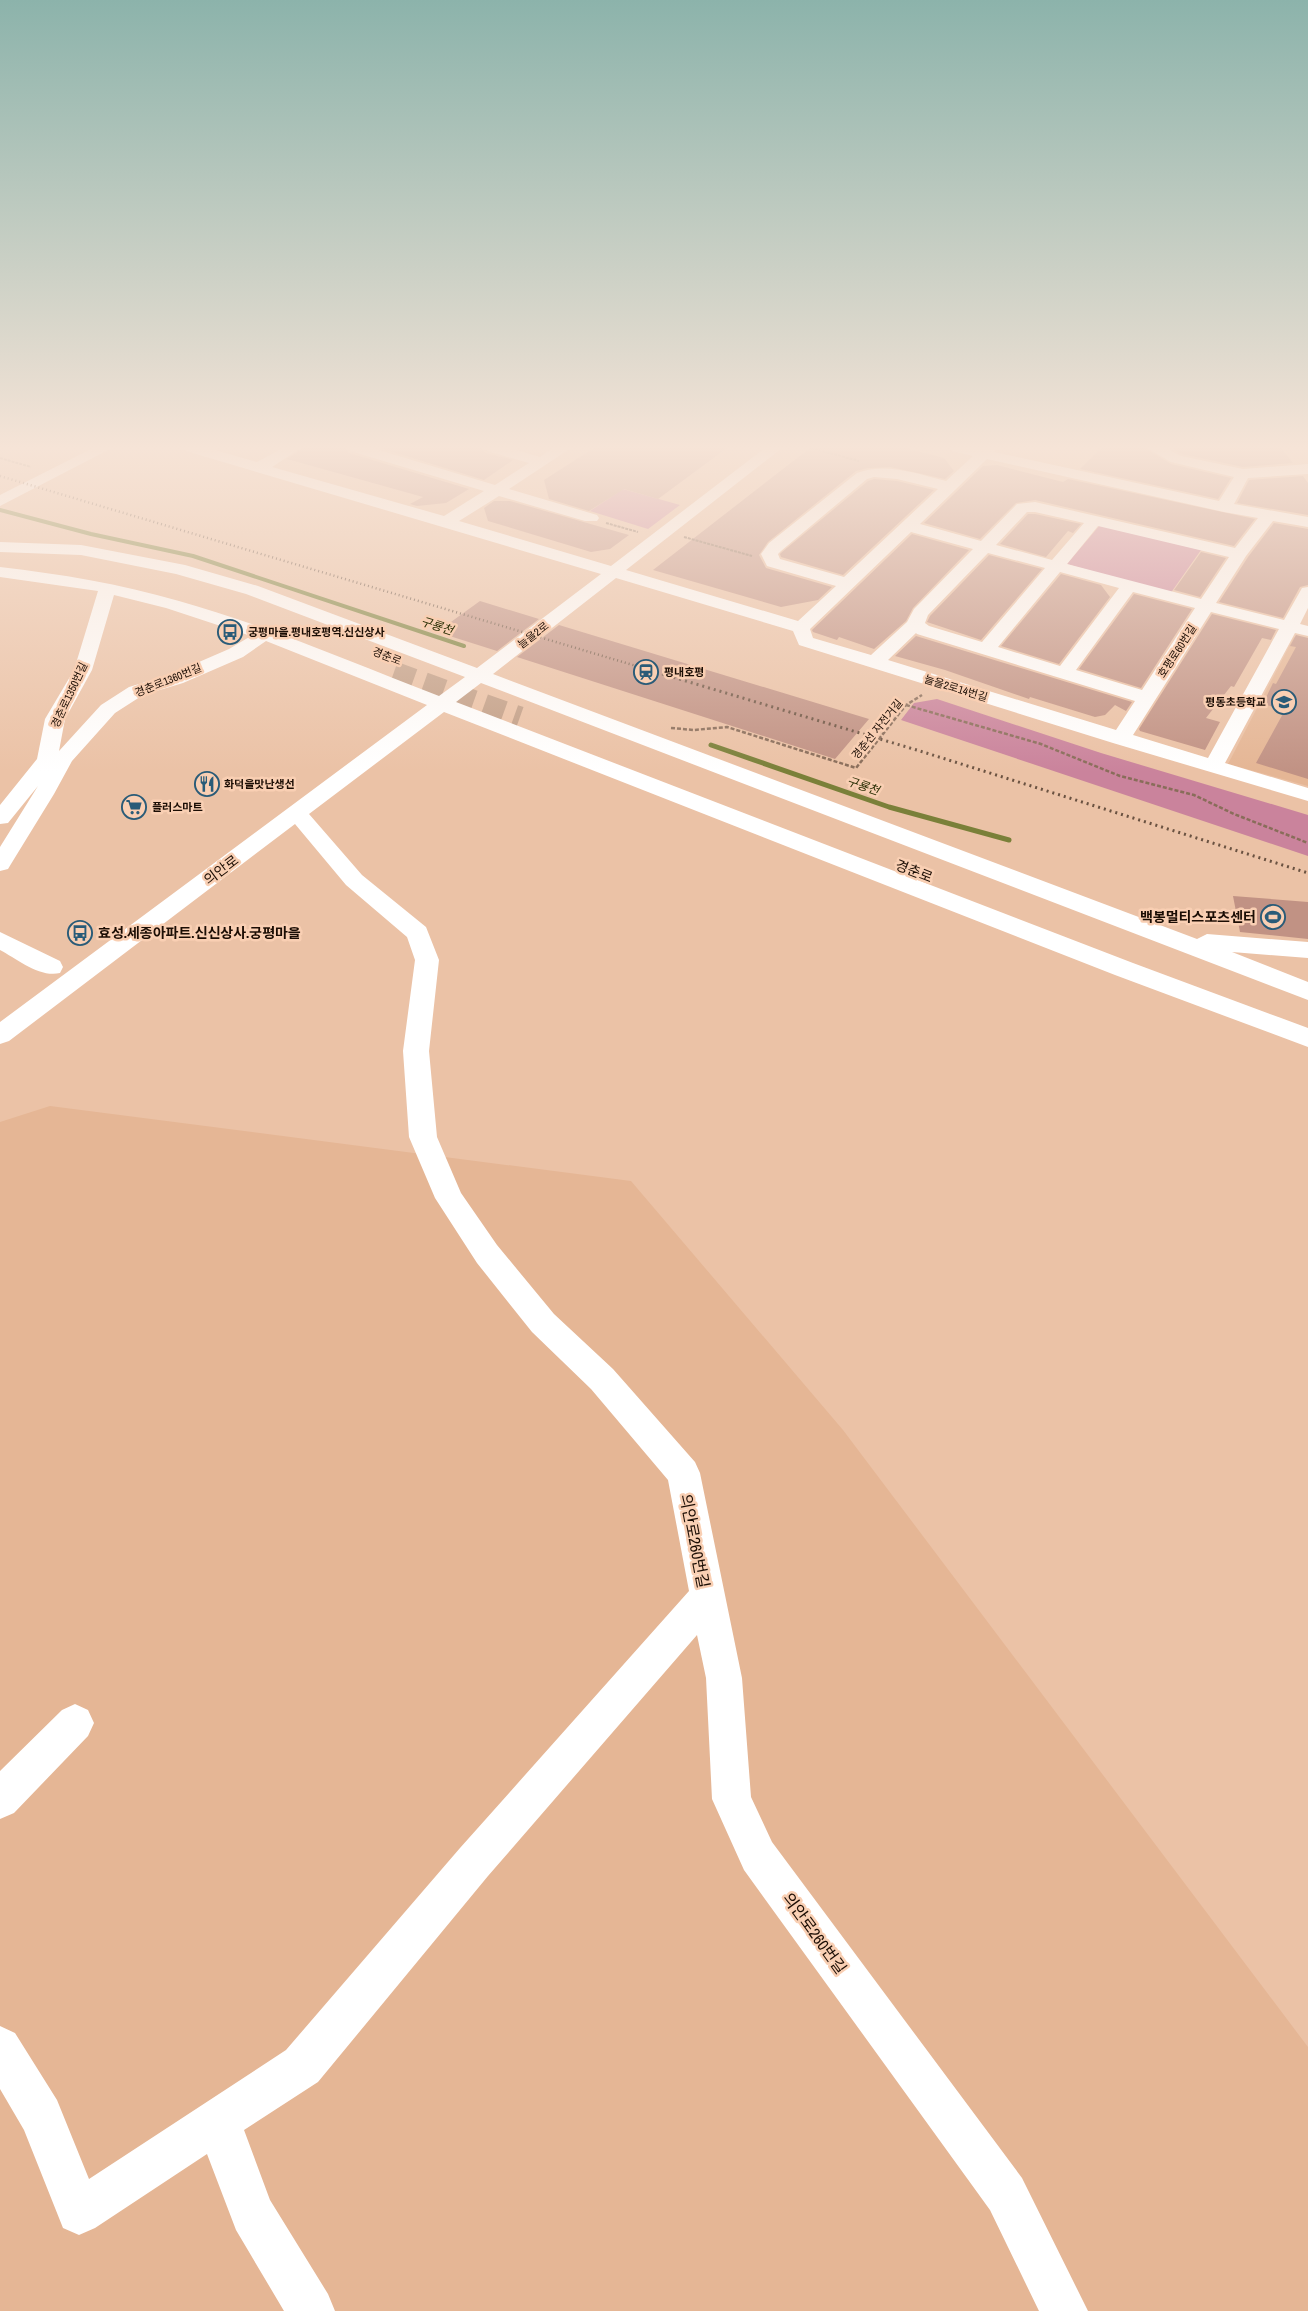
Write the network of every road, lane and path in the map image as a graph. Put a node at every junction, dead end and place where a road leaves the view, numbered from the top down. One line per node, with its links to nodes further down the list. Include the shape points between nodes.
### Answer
1 (111, 556): 28 (street, via 179,569 252,590)
2 (557, 556): 15 (street)
3 (635, 556): 15 (street, 늘을2로)
4 (748, 556): 12 (path)
5 (770, 556): 12 (street)
6 (878, 556): 16 (street)
7 (974, 556): 23 (street, via 920,613)
8 (1020, 556): 13 (street)
9 (1063, 556): 13 (street)
10 (1239, 556): 21 (street, 호평로60번길)
11 (0, 560): 31 (street, 경춘로, via 50,562 65,569 183,592)
12 (773, 562): 16 (street)
13 (1055, 565): 17 (street); 29 (street)
14 (0, 572): 18 (street)
15 (613, 573): 25 (street); 33 (street, 늘을2로)
16 (849, 584): 25 (street)
17 (1129, 586): 21 (street); 32 (street)
18 (108, 588): 20 (street); 22 (street, 경춘로1350번길)
19 (1308, 592): 24 (street)
20 (142, 596): 22 (street); 27 (street)
21 (1207, 605): 24 (street); 36 (street, 호평로60번길)
22 (100, 609): 43 (street, 경춘로1350번길, via 83,670 55,720)
23 (915, 624): 29 (street, via 924,630); 30 (street)
24 (1288, 626): 26 (street); 44 (street)
25 (801, 628): 30 (street, 늘을2로14번길, via 804,642)
26 (1308, 631)
27 (264, 635): 34 (street); 43 (street, 경춘로1360번길, via 236,653 176,679 136,691 108,709)
28 (401, 646): 31 (street, via 418,658 423,666); 33 (street)
29 (986, 649): 32 (street)
30 (874, 663): 42 (street, 늘을2로14번길)
31 (410, 670): 34 (street, via 397,681)
32 (1064, 673): 36 (street)
33 (480, 675): 37 (street, 늘을2로); 38 (street)
34 (375, 678): 37 (street)
35 (924, 695): 39 (path, 경춘선 자전거길)
36 (1147, 698): 42 (street, 호평로60번길)
37 (441, 703): 40 (street); 46 (street, 의안로)
38 (556, 705): 40 (street, via 520,699 508,702); 51 (street)
39 (906, 705): 41 (path, 경춘선 자전거길, via 856,768 727,727); 48 (path, via 1041,744 1120,776 1194,795)
40 (516, 715): 55 (street, 경춘로); 56 (street, 경춘로); 58 (street, via 1124,969)
41 (668, 728)
42 (1120, 739): 44 (street, 늘을2로14번길)
43 (55, 760): 47 (street, 경춘로1350번길); 49 (street, 경춘로1360번길, via 44,794)
44 (1213, 767): 45 (street, 늘을2로14번길)
45 (1308, 796)
46 (297, 813): 57 (street, 의안로); 59 (street, 의안로260번길, via 354,880 418,933 426,960 416,1051 423,1137 449,1198 487,1254 543,1323 602,1379 682,1473)
47 (0, 818)
48 (1308, 843)
49 (0, 864)
50 (0, 940): 53 (street)
51 (1176, 940): 52 (street); 54 (street)
52 (1308, 950)
53 (51, 967)
54 (1308, 991)
55 (1308, 1002)
56 (1308, 1024)
57 (0, 1035)
58 (1308, 1038)
59 (706, 1598): 63 (street, via 468,1869 302,2066); 65 (street, 의안로260번길, via 724,1678 732,1799 758,1856 1006,2194)
60 (75, 1722): 61 (street)
61 (0, 1799)
62 (0, 2048): 63 (street, via 41,2116 79,2212)
63 (218, 2121): 64 (street, via 252,2214)
64 (306, 2309)
65 (1064, 2311)

